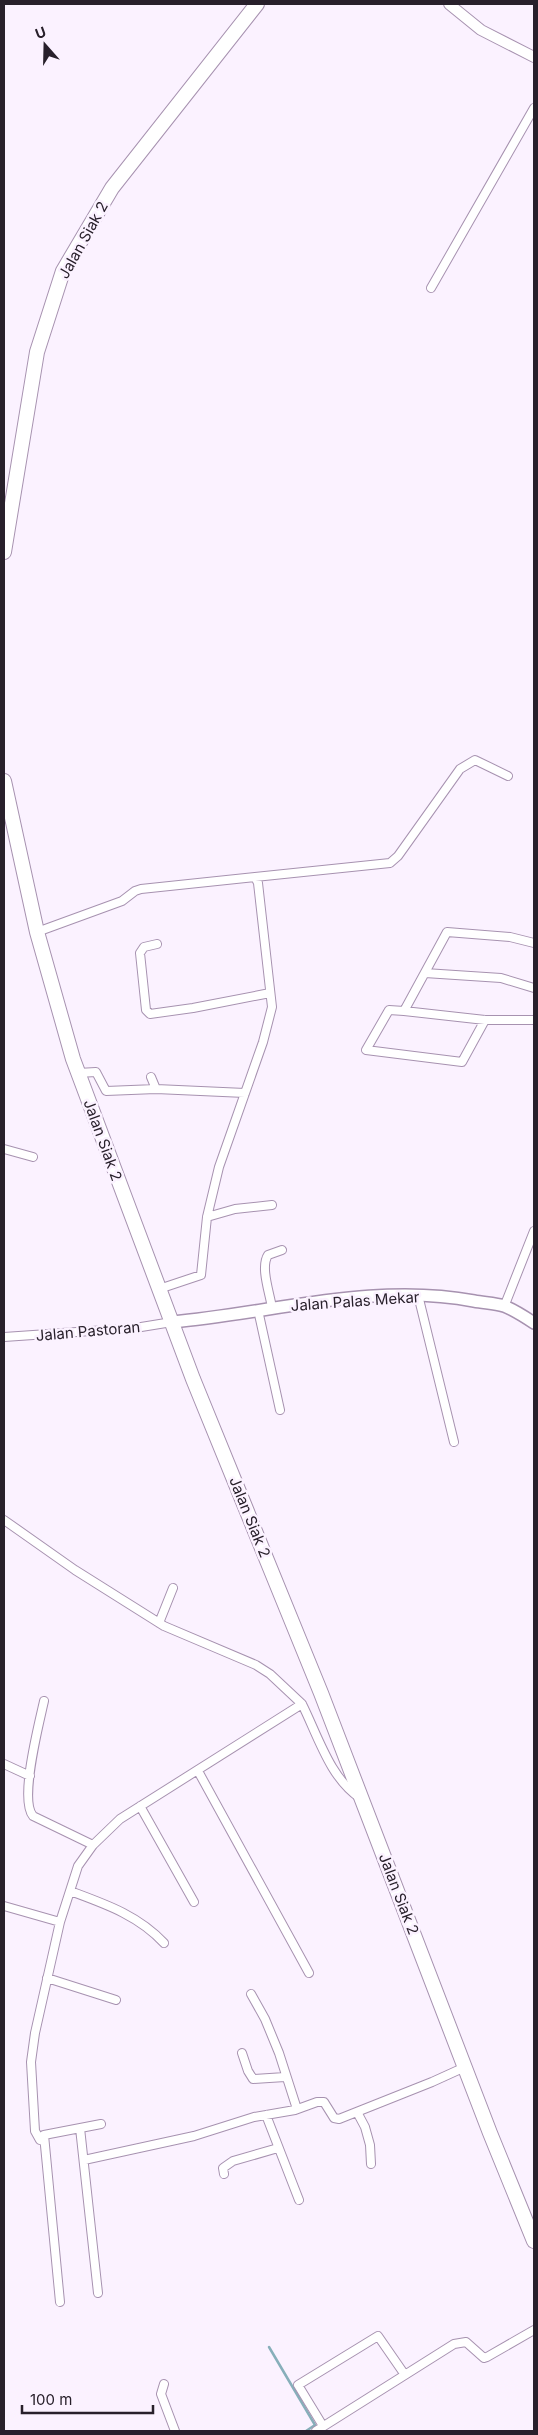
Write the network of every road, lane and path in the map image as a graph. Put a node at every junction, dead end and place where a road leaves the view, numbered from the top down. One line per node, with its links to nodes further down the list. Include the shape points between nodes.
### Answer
1 (257, 4): 6 (highway, Jalan Siak 2, via 112,188 63,271 37,352)
2 (449, 4): 3 (street, via 481,30)
3 (534, 57)
4 (534, 108): 5 (street)
5 (431, 288)
6 (4, 552)
7 (508, 776): 9 (street, via 475,760 467,763 390,863)
8 (4, 781): 10 (highway, Jalan Siak 2)
9 (255, 877): 10 (street, via 141,889 122,901); 15 (street, via 259,888)
10 (37, 932): 19 (highway, Jalan Siak 2)
11 (534, 943): 13 (street, via 510,937 447,932)
12 (157, 944): 15 (street, via 144,947 140,953 146,1010 150,1014)
13 (425, 973): 14 (street, via 501,978); 16 (street)
14 (534, 988)
15 (270, 993): 22 (street, via 272,1006)
16 (404, 1011): 17 (street); 17 (street, via 389,1010 366,1050 462,1062)
17 (485, 1020): 18 (street)
18 (534, 1020)
19 (78, 1073): 21 (street, via 96,1072 106,1091); 29 (highway, Jalan Siak 2)
20 (151, 1077): 21 (street)
21 (156, 1089): 22 (street)
22 (245, 1093): 26 (street, via 219,1168)
23 (4, 1149): 24 (street)
24 (33, 1157)
25 (272, 1205): 26 (street, via 229,1210)
26 (207, 1217): 29 (street, via 201,1275)
27 (534, 1231): 31 (street)
28 (282, 1250): 32 (street, via 266,1258)
29 (159, 1289): 34 (highway, Jalan Siak 2)
30 (418, 1295): 31 (main road, Jalan Palas Mekar); 32 (main road, Jalan Palas Mekar); 38 (street)
31 (504, 1306): 35 (main road, Jalan Palas Mekar)
32 (272, 1308): 33 (main road, Jalan Palas Mekar)
33 (258, 1310): 34 (main road, Jalan Palas Mekar); 37 (street)
34 (172, 1322): 36 (street, Jalan Pastoran, via 135,1328); 47 (highway, Jalan Siak 2)
35 (534, 1323)
36 (4, 1337)
37 (280, 1410)
38 (454, 1442)
39 (4, 1520): 41 (street)
40 (173, 1588): 41 (street)
41 (159, 1623): 43 (street, via 256,1665)
42 (44, 1700): 46 (street)
43 (302, 1704): 45 (street); 47 (street, via 338,1776 349,1791)
44 (4, 1764): 46 (street)
45 (198, 1771): 48 (street); 55 (street)
46 (30, 1776): 49 (street, via 27,1799 33,1816)
47 (362, 1799): 60 (highway, Jalan Siak 2)
48 (140, 1806): 49 (street, via 120,1819); 51 (street)
49 (93, 1845): 50 (street, via 78,1866)
50 (70, 1892): 53 (street); 54 (street, via 144,1923)
51 (194, 1902)
52 (4, 1906): 53 (street)
53 (60, 1922): 56 (street)
54 (164, 1943)
55 (309, 1973)
56 (47, 1978): 58 (street); 67 (street, via 31,2062 35,2131)
57 (251, 1994): 61 (street, via 265,2019)
58 (116, 2000)
59 (242, 2053): 61 (street, via 253,2079)
60 (464, 2067): 63 (street); 73 (highway, Jalan Siak 2)
61 (286, 2077): 62 (street)
62 (297, 2109): 63 (street, via 324,2102 336,2119); 64 (street)
63 (357, 2112): 70 (street, via 370,2145)
64 (266, 2114): 68 (street); 69 (street, via 194,2136)
65 (101, 2124): 66 (street)
66 (80, 2128): 67 (street, via 46,2134); 69 (street)
67 (44, 2141): 75 (street)
68 (278, 2148): 71 (street, via 233,2161 223,2168); 72 (street)
69 (84, 2160): 74 (street)
70 (371, 2164)
71 (224, 2174)
72 (300, 2200)
73 (534, 2241)
74 (98, 2293)
75 (60, 2302)
76 (534, 2330): 77 (street, via 484,2358 466,2342 454,2344)
77 (405, 2374): 79 (street); 79 (street, via 378,2336 298,2385)
78 (164, 2384): 80 (street, via 161,2394)
79 (323, 2426): 81 (street)
80 (175, 2431)
81 (316, 2431)

